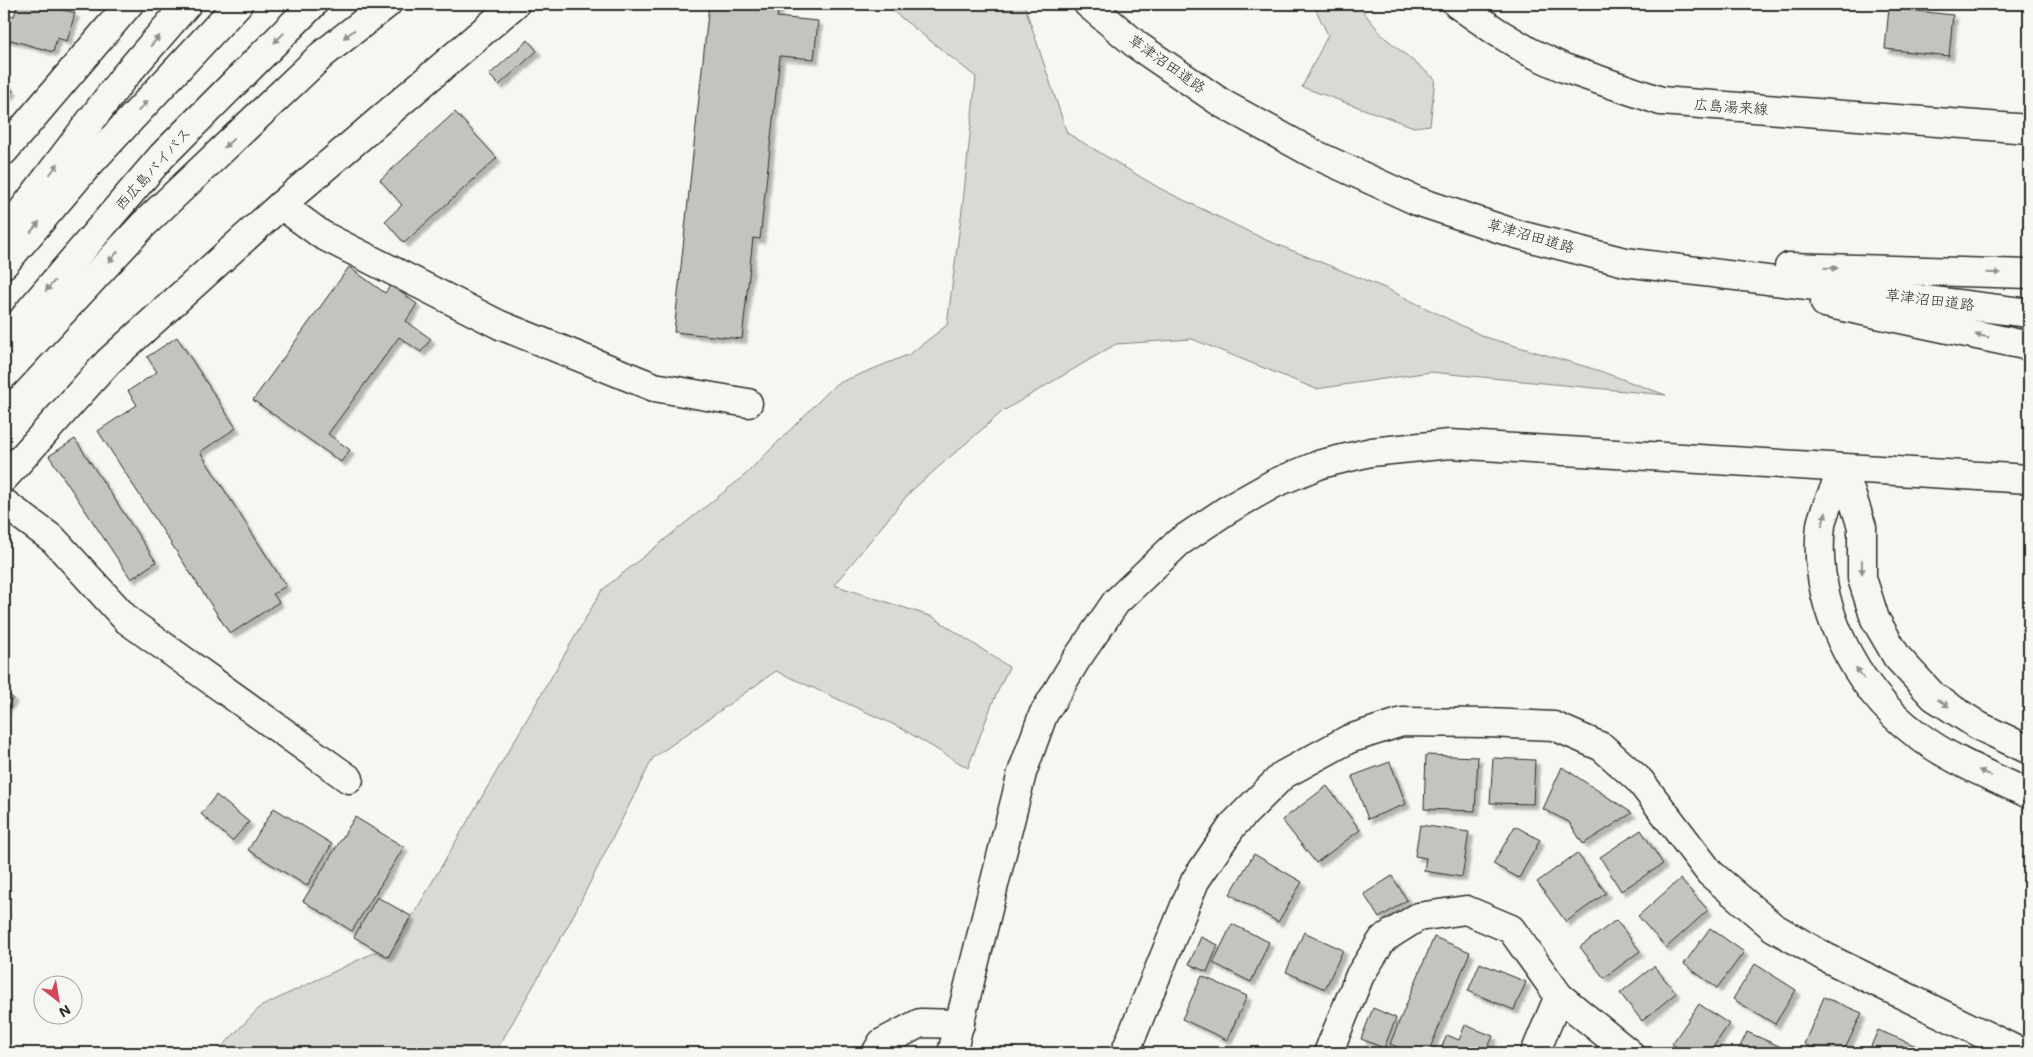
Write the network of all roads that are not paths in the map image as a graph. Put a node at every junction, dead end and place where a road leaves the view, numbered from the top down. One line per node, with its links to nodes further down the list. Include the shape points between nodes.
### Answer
1 (129, 4): 10 (main road)
2 (187, 4): 12 (main road, one-way to 2, via 123,78)
3 (238, 4): 14 (main road, one-way to 3, via 89,164)
4 (313, 4): 17 (main road, 西広島バイパス, one-way to 17, via 162,156)
5 (387, 4): 19 (main road, one-way to 19, via 323,54 143,225)
6 (515, 4): 11 (main road)
7 (1088, 4): 13 (main road, 草津沼田道路, via 1138,46 1223,104 1314,154 1417,200 1516,234)
8 (1457, 4): 9 (main road, 広島湯来線, via 1530,52 1564,68 1661,101)
9 (2029, 129)
10 (4, 151)
11 (281, 205): 20 (main road, via 322,235 500,325 654,387); 22 (main road, via 108,362)
12 (4, 236)
13 (1625, 262): 15 (main road, one-way to 15); 16 (main road, 草津沼田道路); 18 (main road, one-way to 13)
14 (4, 264)
15 (2029, 274)
16 (2029, 313)
17 (4, 344)
18 (2029, 346)
19 (4, 375)
20 (748, 403)
21 (1843, 469): 23 (main road); 25 (main road, one-way to 25, via 1862,527 1862,578 1876,619 1897,658 1934,697 1979,726); 27 (main road, one-way to 21, via 1962,763 1916,734 1878,699 1850,660 1833,620 1821,569 1821,524); 29 (main road, via 1450,444 1371,452 1321,464 1227,510 1179,542 1116,602 1043,715 1022,774)
22 (4, 478)
23 (2029, 479)
24 (4, 503): 26 (main road, via 54,540 127,620)
25 (2029, 750)
26 (349, 779)
27 (2029, 794)
28 (1559, 996): 33 (main road, via 1511,929 1466,910 1418,917 1383,939 1360,975); 34 (main road); 35 (main road)
29 (960, 1024): 30 (main road, via 920,1023 882,1043); 31 (main road)
30 (876, 1053)
31 (952, 1053)
32 (1125, 1053): 36 (main road, via 1195,881 1233,825 1283,775 1349,739 1402,722 1554,726 1602,747 1640,781 1710,873 1773,927 1825,957)
33 (1328, 1053)
34 (1535, 1053)
35 (1629, 1053)
36 (2022, 1053)

